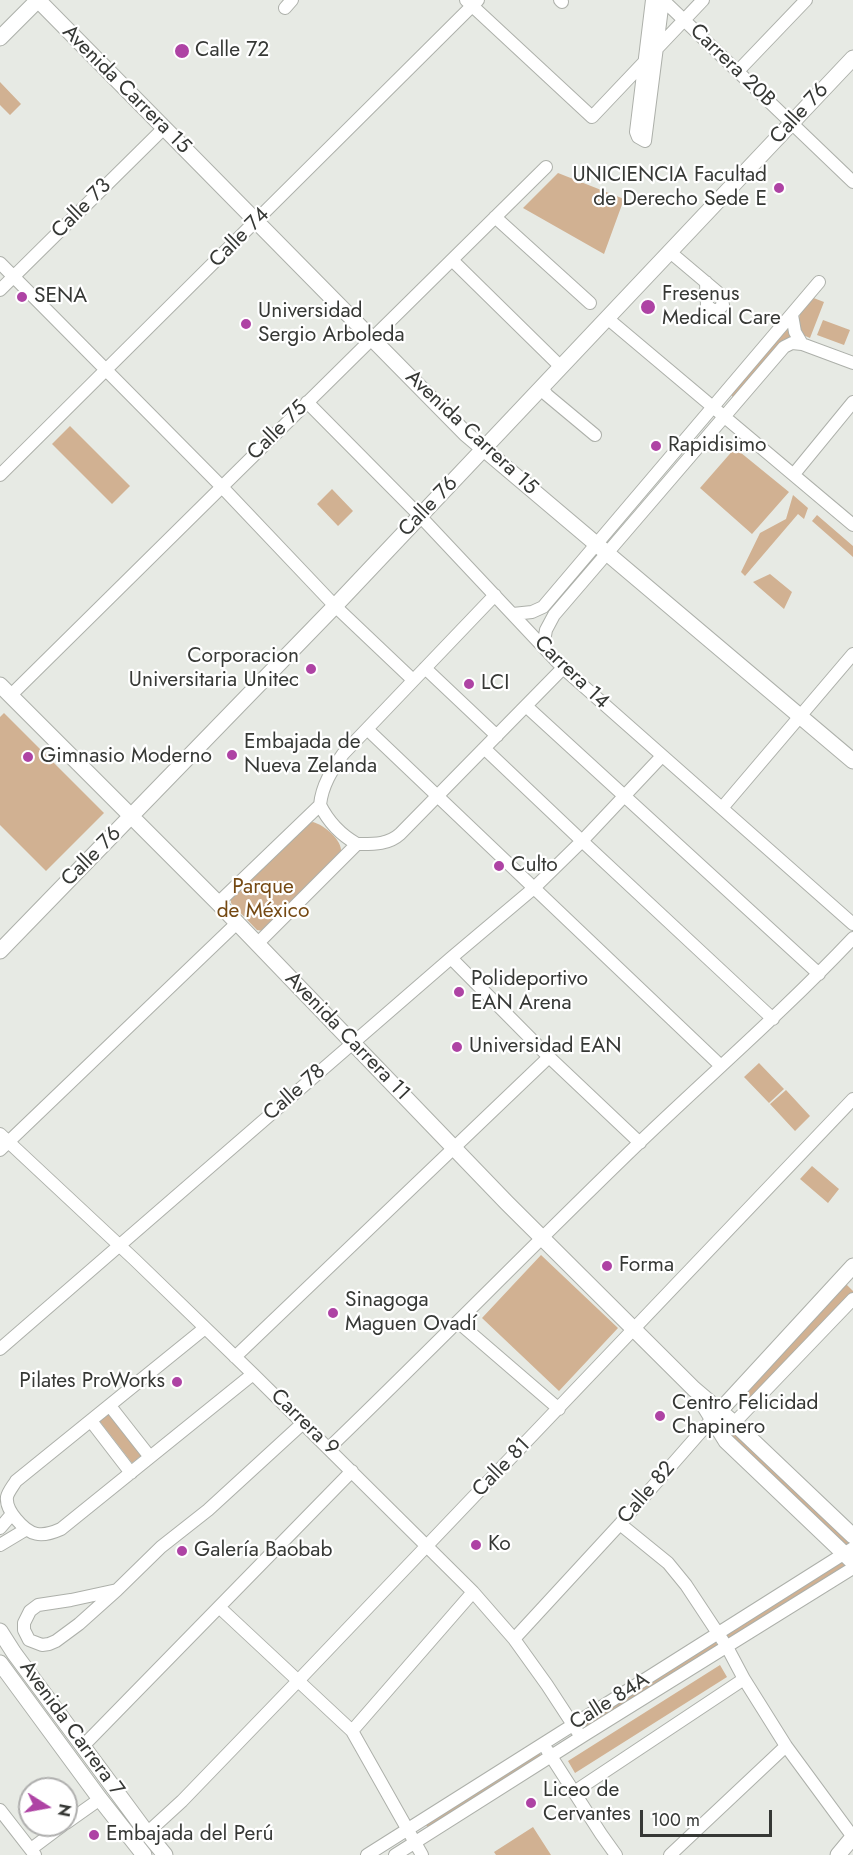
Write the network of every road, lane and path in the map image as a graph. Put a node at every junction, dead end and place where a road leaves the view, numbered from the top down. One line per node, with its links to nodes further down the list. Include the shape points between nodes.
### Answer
1 (38, 0): 8 (main road); 14 (main road, Avenida Carrera 15)
2 (652, 0): 11 (street)
3 (663, 0): 7 (street, Carrera 20B); 9 (street)
4 (702, 0): 7 (street)
5 (806, 0): 12 (street)
6 (472, 2): 11 (street, via 592,117); 18 (street, Calle 74)
7 (684, 20): 9 (street); 12 (street, Carrera 20B)
8 (0, 38)
9 (657, 48): 11 (street); 11 (street, via 645,141 636,132)
10 (853, 58): 13 (main road, Calle 76)
11 (645, 60)
12 (738, 71): 13 (street, Carrera 20B)
13 (792, 123): 16 (street, Carrera 20B); 19 (main road, Calle 76)
14 (164, 128): 18 (main road, Avenida Carrera 15); 22 (street, Calle 73)
15 (546, 166): 17 (street, Calle 75)
16 (853, 182)
17 (495, 217): 20 (street, Calle 75); 26 (street)
18 (256, 221): 29 (main road, Avenida Carrera 15); 33 (street, Calle 74)
19 (670, 252): 23 (street); 28 (main road, Calle 76)
20 (452, 260): 29 (street, Calle 75); 32 (street)
21 (0, 263): 22 (street)
22 (14, 277): 25 (street, Calle 73); 33 (street)
23 (706, 282)
24 (819, 282): 27 (street)
25 (0, 290)
26 (590, 303)
27 (792, 315): 30 (street); 36 (street)
28 (607, 318): 32 (main road, Calle 76); 36 (street)
29 (372, 339): 35 (street, Calle 75); 40 (main road, Avenida Carrera 15)
30 (802, 344): 31 (street); 38 (street, via 792,342 784,347)
31 (853, 363)
32 (561, 367): 34 (main road, Calle 76)
33 (105, 371): 42 (street, Calle 74); 43 (street)
34 (542, 388): 39 (street); 40 (main road, Calle 76)
35 (308, 402): 43 (street, Calle 75); 44 (street, Carrera 14)
36 (714, 406): 38 (street); 46 (street)
37 (852, 406): 41 (street)
38 (725, 416): 41 (street); 46 (street)
39 (595, 435)
40 (484, 449): 44 (main road, Calle 76); 46 (main road, Avenida Carrera 15)
41 (794, 474): 45 (street)
42 (0, 475)
43 (222, 487): 48 (street); 55 (street, Calle 75)
44 (420, 516): 47 (street, Carrera 14); 48 (main road, Calle 76)
45 (853, 525)
46 (602, 549): 49 (street, via 543,607); 50 (street, via 554,615); 57 (main road, Avenida Carrera 15)
47 (495, 595): 49 (street, Carrera 14); 52 (street)
48 (335, 606): 54 (street); 67 (main road, Calle 76)
49 (513, 614): 50 (street, Carrera 14)
50 (543, 647): 53 (street, Carrera 14)
51 (853, 654): 57 (street)
52 (424, 668): 54 (street); 59 (street)
53 (563, 668): 56 (street); 61 (street, Carrera 14)
54 (413, 680): 58 (street)
55 (5, 691): 67 (main road, Avenida Carrera 11)
56 (526, 706): 59 (street); 63 (street)
57 (801, 716): 62 (main road, Avenida Carrera 15); 66 (street)
58 (367, 729): 64 (street); 65 (street, via 328,777)
59 (497, 736): 60 (street)
60 (485, 748): 64 (street); 68 (street)
61 (663, 756): 63 (street, Calle 78); 66 (street, Carrera 14)
62 (853, 761)
63 (624, 796): 68 (street, Calle 78); 78 (street)
64 (438, 797): 69 (street, via 396,838); 70 (street)
65 (320, 805): 69 (street, via 333,825); 71 (street)
66 (722, 808): 73 (street, Carrera 14)
67 (131, 817): 71 (main road, Avenida Carrera 11); 76 (main road, Calle 76)
68 (582, 841): 70 (street, Calle 78); 79 (street)
69 (357, 844): 75 (street)
70 (534, 888): 77 (street, Calle 78); 82 (street)
71 (218, 903): 72 (main road, Avenida Carrera 11)
72 (237, 923): 75 (main road, Avenida Carrera 11); 84 (street)
73 (853, 924)
74 (853, 938): 78 (street)
75 (257, 944): 80 (main road, Avenida Carrera 11)
76 (0, 951)
77 (451, 958): 80 (street, Calle 78); 81 (street)
78 (819, 974): 79 (street)
79 (773, 1019): 82 (street)
80 (353, 1044): 86 (main road, Avenida Carrera 11); 88 (street, Calle 78)
81 (549, 1057): 85 (street); 86 (street)
82 (721, 1065): 85 (street)
83 (853, 1099): 93 (street, Calle 81)
84 (3, 1142): 88 (street, Carrera 9)
85 (640, 1143): 87 (street)
86 (454, 1148): 87 (main road, Avenida Carrera 11); 95 (street)
87 (543, 1238): 91 (street); 93 (main road, Avenida Carrera 11)
88 (120, 1246): 92 (street, Carrera 9); 94 (street, Calle 78)
89 (850, 1275): 99 (main road, Calle 82)
90 (853, 1299): 102 (street)
91 (460, 1320): 98 (street); 103 (street)
92 (205, 1328): 95 (street, Carrera 9); 97 (street)
93 (633, 1329): 98 (street, Calle 81); 99 (main road, Avenida Carrera 11)
94 (0, 1349)
95 (235, 1357): 96 (street, Carrera 9)
96 (253, 1374): 101 (street, Carrera 9); 104 (street)
97 (110, 1406): 100 (street); 104 (street)
98 (560, 1408): 113 (street, Calle 81)
99 (716, 1415): 102 (main road, Avenida Carrera 11); 108 (street, Calle 82); 114 (main road, Avenida Carrera 11, via 726,1441)
100 (91, 1420): 106 (street); 107 (street, via 16,1481 7,1501)
101 (303, 1423): 103 (street, Carrera 9); 116 (street)
102 (734, 1423): 111 (main road, Avenida Carrera 11)
103 (329, 1448): 105 (street, Carrera 9)
104 (150, 1457): 106 (street)
105 (352, 1471): 113 (street, Carrera 9); 118 (street)
106 (131, 1473): 110 (street, via 62,1529 49,1534)
107 (12, 1514): 109 (street); 110 (street)
108 (620, 1524): 120 (street, via 668,1563); 121 (street, Calle 82)
109 (0, 1528)
110 (25, 1530): 112 (street)
111 (853, 1536)
112 (0, 1545)
113 (427, 1545): 117 (street, Carrera 9); 126 (street, Calle 81)
114 (850, 1555): 120 (street, Calle 84A)
115 (853, 1568): 122 (street, Calle 84A)
116 (117, 1590): 116 (street, via 49,1644 36,1644 24,1630 30,1611 38,1605)
117 (473, 1592): 121 (street, Carrera 9); 128 (street)
118 (219, 1607): 126 (street); 131 (street)
119 (0, 1630): 123 (main road, Avenida Carrera 7)
120 (719, 1633): 122 (street); 127 (street, Calle 84A)
121 (514, 1640): 127 (street, Carrera 9)
122 (727, 1647): 125 (street); 129 (street, Calle 84A)
123 (14, 1653): 124 (street); 131 (main road, Avenida Carrera 7)
124 (0, 1663): 135 (main road, Avenida Carrera 7)
125 (744, 1678): 132 (street); 134 (street)
126 (298, 1681): 128 (street); 139 (street, Calle 81)
127 (573, 1725): 129 (street, Carrera 9); 130 (street, Calle 84A)
128 (352, 1731): 138 (street)
129 (580, 1737): 133 (street, Calle 84A)
130 (543, 1744): 133 (street); 138 (street, Calle 84A)
131 (83, 1746): 139 (main road, Avenida Carrera 7)
132 (786, 1746): 141 (street); 150 (street)
133 (551, 1756): 134 (street); 142 (street, Calle 84A)
134 (574, 1792): 149 (street)
135 (100, 1799): 137 (street); 139 (main road, via 135,1832); 144 (main road, Avenida Carrera 7)
136 (0, 1810): 143 (street)
137 (78, 1814)
138 (408, 1829): 142 (street); 146 (street, Calle 84A)
139 (147, 1833): 145 (main road, Avenida Carrera 7)
140 (50, 1837): 143 (street)
141 (853, 1837): 151 (main road)
142 (415, 1842): 147 (street, Calle 84A); 148 (street)
143 (33, 1852)
144 (144, 1855)
145 (165, 1855)
146 (367, 1855)
147 (395, 1855)
148 (422, 1855)
149 (616, 1855)
150 (670, 1855)
151 (837, 1855)

